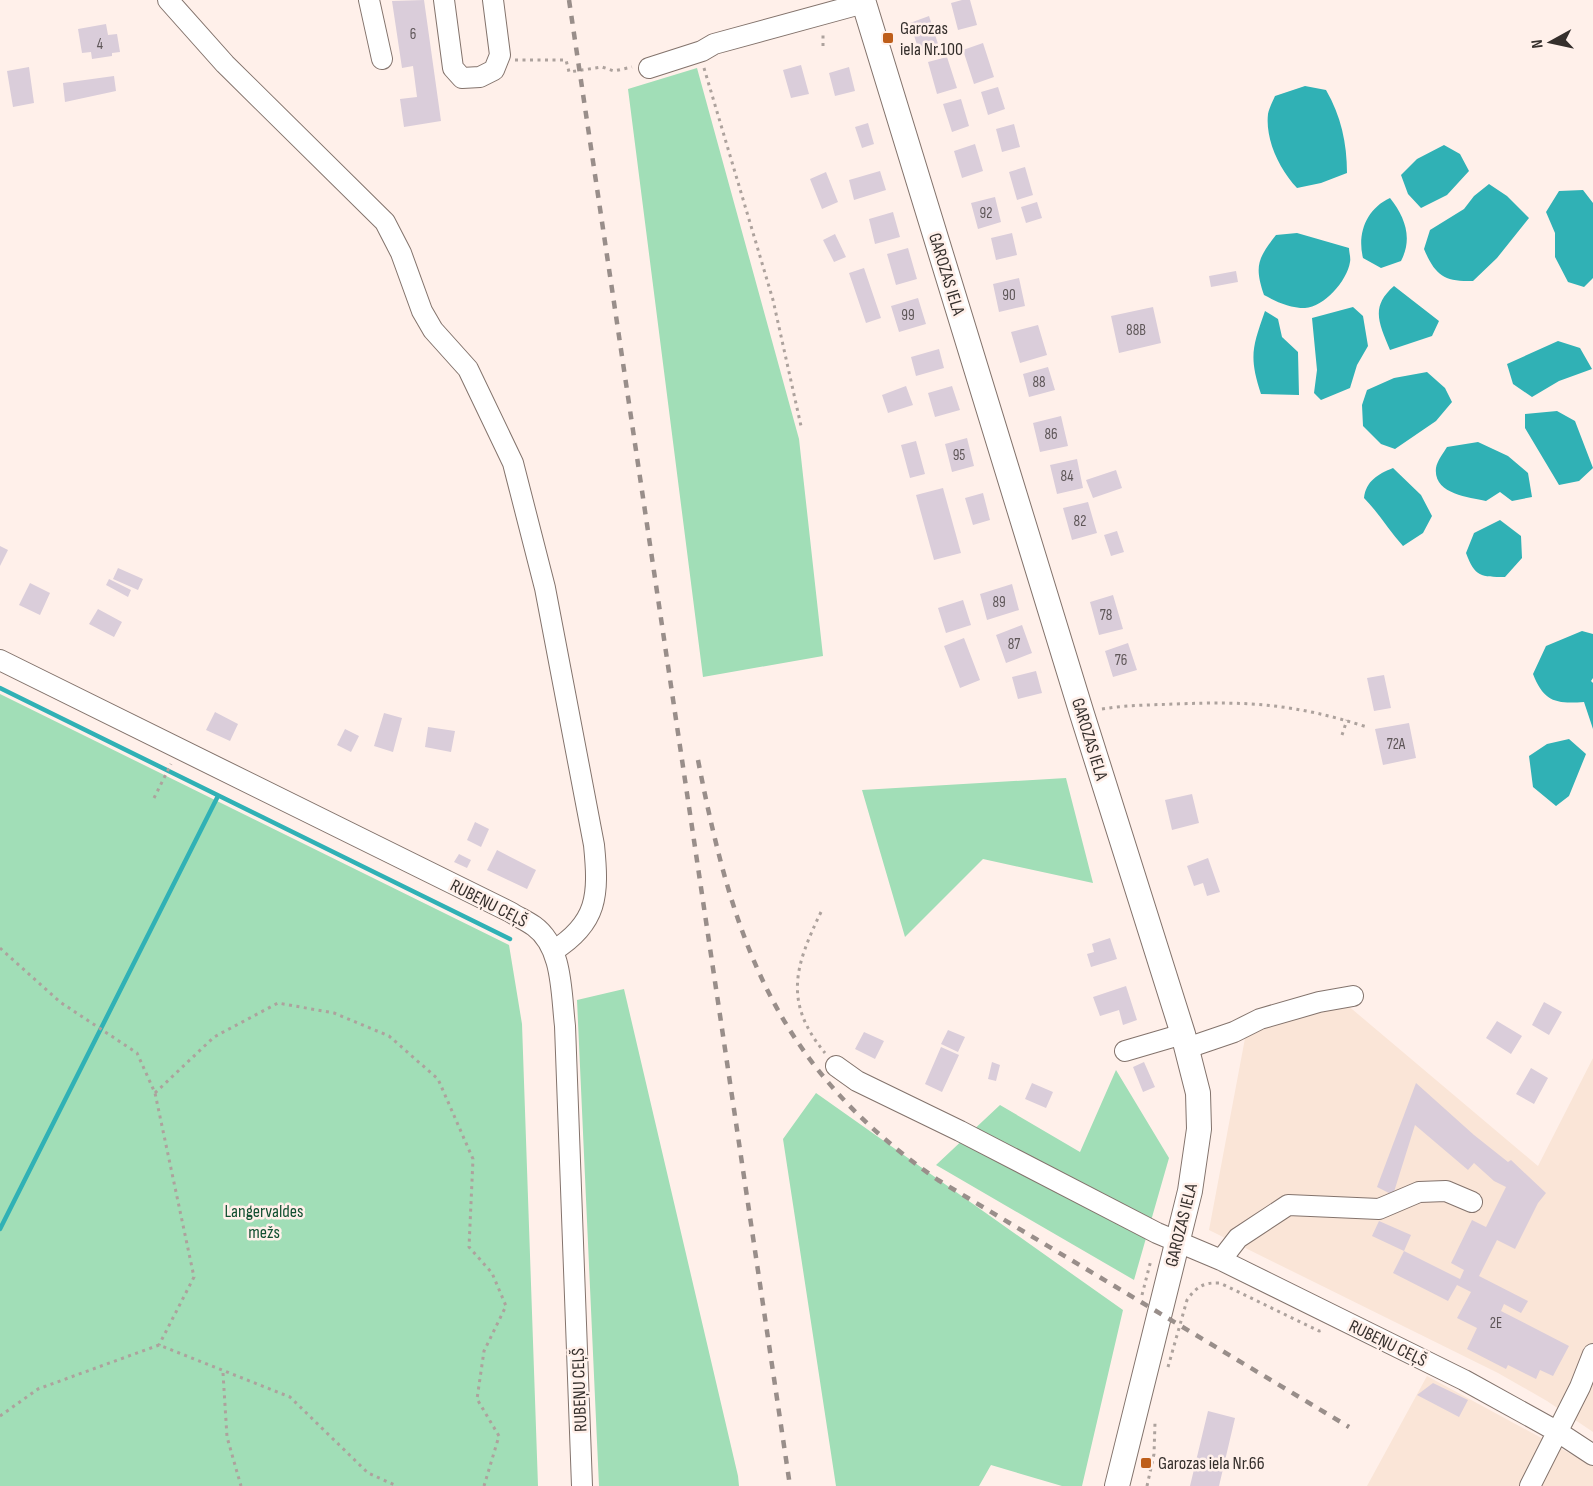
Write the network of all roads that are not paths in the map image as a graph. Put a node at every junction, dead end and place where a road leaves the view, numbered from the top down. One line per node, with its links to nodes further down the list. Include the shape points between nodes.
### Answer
1 (168, 0): 9 (street, via 225,64 385,222 422,311 433,330 468,369 513,462 545,588 597,876 593,906 585,924 574,938)
2 (369, 0): 6 (street)
3 (444, 0): 4 (street, via 453,68 462,78 480,77 494,70 500,55)
4 (493, 0)
5 (864, 1): 7 (street, via 714,44); 11 (main road, GAROZAS IELA)
6 (381, 59)
7 (649, 68)
8 (0, 660): 9 (street, RUBEŅU CEĻŠ, via 510,912 535,927)
9 (553, 951): 20 (street, RUBEŅU CEĻŠ, via 565,1026)
10 (1353, 996): 11 (street, via 1260,1018 1234,1032)
11 (1185, 1041): 12 (street); 15 (main road, GAROZAS IELA, via 1198,1093 1199,1129 1190,1191)
12 (1125, 1051)
13 (836, 1066): 15 (street, RUBEŅU CEĻŠ, via 857,1081)
14 (1472, 1202): 16 (street, via 1446,1191 1419,1192 1379,1209 1288,1205 1238,1238)
15 (1167, 1238): 16 (street, RUBEŅU CEĻŠ); 21 (main road, GAROZAS IELA)
16 (1221, 1260): 18 (street, RUBEŅU CEĻŠ, via 1464,1380)
17 (1593, 1354): 18 (street)
18 (1558, 1432): 19 (street, RUBEŅU CEĻŠ); 22 (street)
19 (1593, 1455)
20 (582, 1486)
21 (1117, 1486)
22 (1530, 1486)

